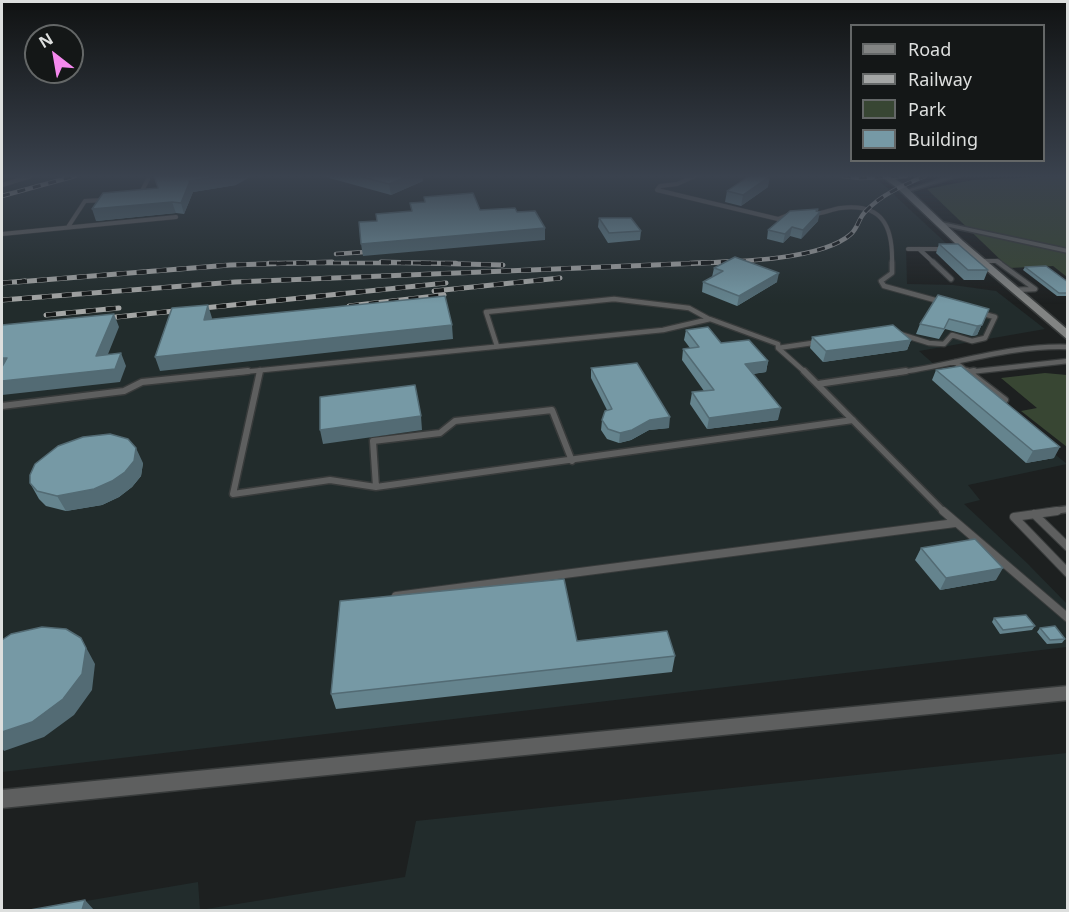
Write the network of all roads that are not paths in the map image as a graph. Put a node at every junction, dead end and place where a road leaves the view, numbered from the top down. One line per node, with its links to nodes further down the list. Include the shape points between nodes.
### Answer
1 (74, 219): 6 (lane)
2 (159, 219): 6 (lane)
3 (881, 219): 15 (lane, via 890,229 892,273 880,281 884,286)
4 (934, 219): 5 (street)
5 (940, 224): 11 (street); 12 (street)
6 (68, 227): 7 (lane)
7 (2, 234)
8 (908, 249): 9 (lane)
9 (919, 249): 10 (lane); 13 (lane)
10 (950, 249)
11 (1068, 251)
12 (980, 261): 14 (street); 14 (lane, via 997,261 1035,290)
13 (951, 279)
14 (1014, 290): 19 (street)
15 (943, 303)
16 (975, 311): 18 (lane, via 995,317 985,338 972,340 952,335 944,344 929,343)
17 (710, 319): 21 (lane, via 663,330); 21 (lane, via 689,308 614,299 486,312); 23 (lane, via 778,344)
18 (891, 331)
19 (1068, 337)
20 (823, 341): 23 (lane)
21 (497, 346): 26 (lane)
22 (1068, 347): 24 (lane, via 1039,346)
23 (778, 348): 28 (lane)
24 (955, 362): 27 (lane); 28 (lane)
25 (1068, 362): 27 (lane)
26 (260, 370): 30 (lane, via 142,382 124,392); 33 (lane, via 233,494 330,480)
27 (969, 372): 29 (lane)
28 (818, 384): 31 (lane)
29 (1005, 400)
30 (2, 406)
31 (853, 420): 32 (lane); 36 (lane)
32 (572, 461): 33 (lane); 33 (lane, via 552,410 455,421 440,433 373,441)
33 (376, 487)
34 (1066, 510): 35 (lane)
35 (1034, 514): 37 (lane); 38 (lane, via 1014,517)
36 (955, 523): 39 (lane); 40 (lane)
37 (1068, 547)
38 (1068, 573)
39 (384, 597)
40 (1068, 618)
41 (1068, 693): 42 (street)
42 (2, 799)

